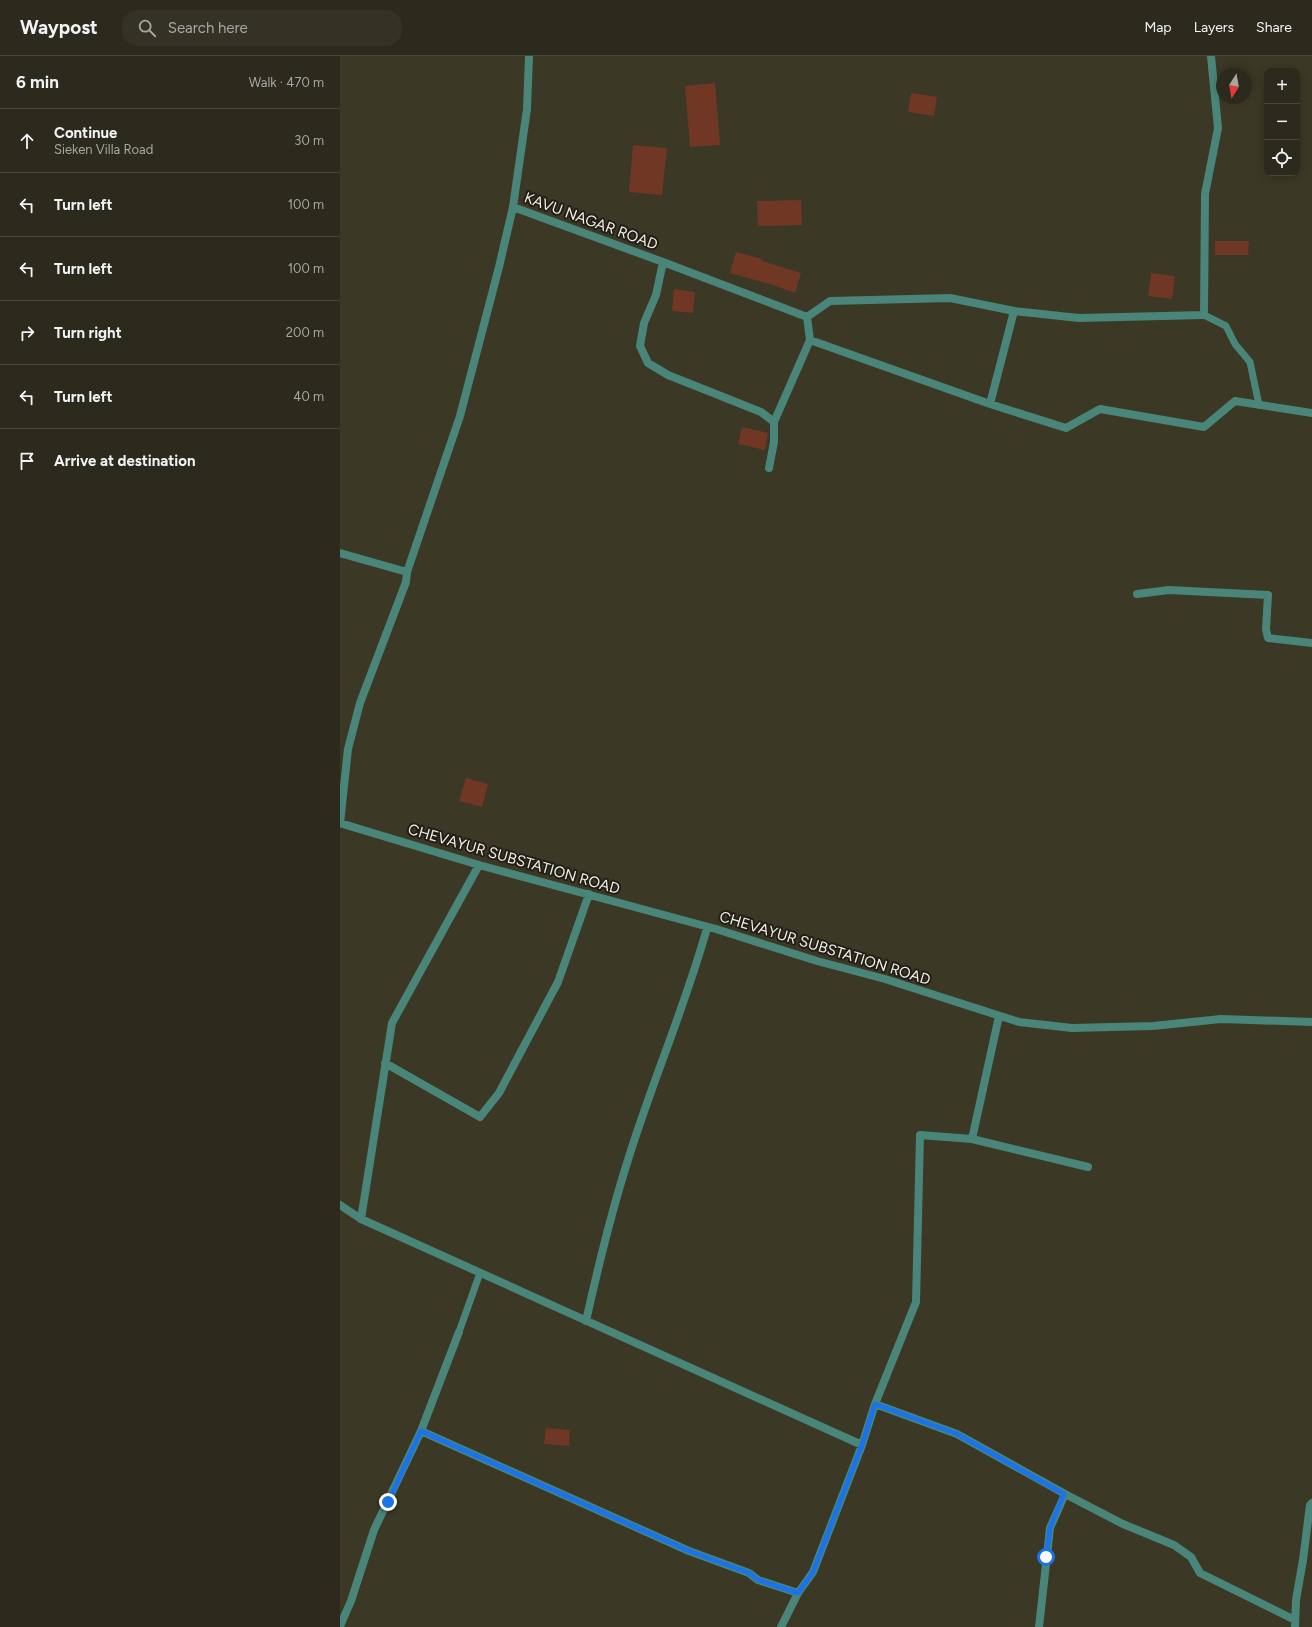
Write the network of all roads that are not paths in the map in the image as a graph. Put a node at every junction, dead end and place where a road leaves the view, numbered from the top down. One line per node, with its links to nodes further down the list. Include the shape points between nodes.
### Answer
1 (529, 56): 3 (street, KAVU NAGAR ROAD, via 527,109)
2 (1211, 56): 6 (street, via 1218,128 1205,194)
3 (513, 207): 4 (street, KAVU NAGAR ROAD); 15 (street, via 460,416)
4 (663, 262): 7 (street); 12 (street, KAVU NAGAR ROAD, via 656,295 644,323 640,346 648,363 668,375 761,412)
5 (1014, 311): 6 (street, via 1079,318); 7 (street, via 950,298 830,301); 9 (street)
6 (1204, 315): 10 (lane, via 1226,326 1235,344 1250,362)
7 (807, 317): 8 (street)
8 (810, 340): 9 (street); 12 (street)
9 (990, 404): 10 (street, via 1066,428 1100,409 1204,427 1235,401)
10 (1259, 405): 11 (street)
11 (1312, 413)
12 (774, 422): 13 (street, via 774,442)
13 (769, 468)
14 (340, 553): 15 (street)
15 (407, 572): 18 (street, via 406,582 360,703 348,749)
16 (1137, 594): 17 (street, via 1169,590 1268,595 1268,638)
17 (1312, 643)
18 (340, 823): 19 (street, CHEVAYUR SUBSTATION ROAD)
19 (479, 865): 20 (street, CHEVAYUR SUBSTATION ROAD); 24 (street, via 392,1023)
20 (589, 894): 21 (street, CHEVAYUR SUBSTATION ROAD); 24 (street, via 558,982 499,1093 480,1117)
21 (707, 928): 22 (street, CHEVAYUR SUBSTATION ROAD, via 885,979); 30 (street, via 696,967 628,1160 599,1263)
22 (998, 1016): 23 (street, CHEVAYUR SUBSTATION ROAD, via 1019,1022 1072,1028 1153,1026 1221,1019); 25 (street)
23 (1312, 1022)
24 (385, 1063): 28 (street)
25 (972, 1139): 26 (street); 32 (street, via 920,1135 916,1302)
26 (1088, 1167)
27 (340, 1205): 28 (street)
28 (361, 1219): 29 (street)
29 (480, 1273): 30 (street); 31 (lane)
30 (586, 1321): 34 (street)
31 (459, 1332): 33 (street)
32 (875, 1404): 34 (street); 35 (street, via 957,1434)
33 (421, 1431): 37 (street, via 689,1551 749,1573 758,1580); 39 (street, via 374,1530 351,1601)
34 (862, 1445): 37 (street, via 813,1572)
35 (1064, 1494): 38 (street, via 1174,1546 1191,1557 1200,1573); 41 (street, via 1050,1528)
36 (1312, 1503): 38 (street, via 1307,1523)
37 (798, 1593): 40 (street)
38 (1295, 1624)
39 (340, 1626)
40 (781, 1627)
41 (1039, 1627)

